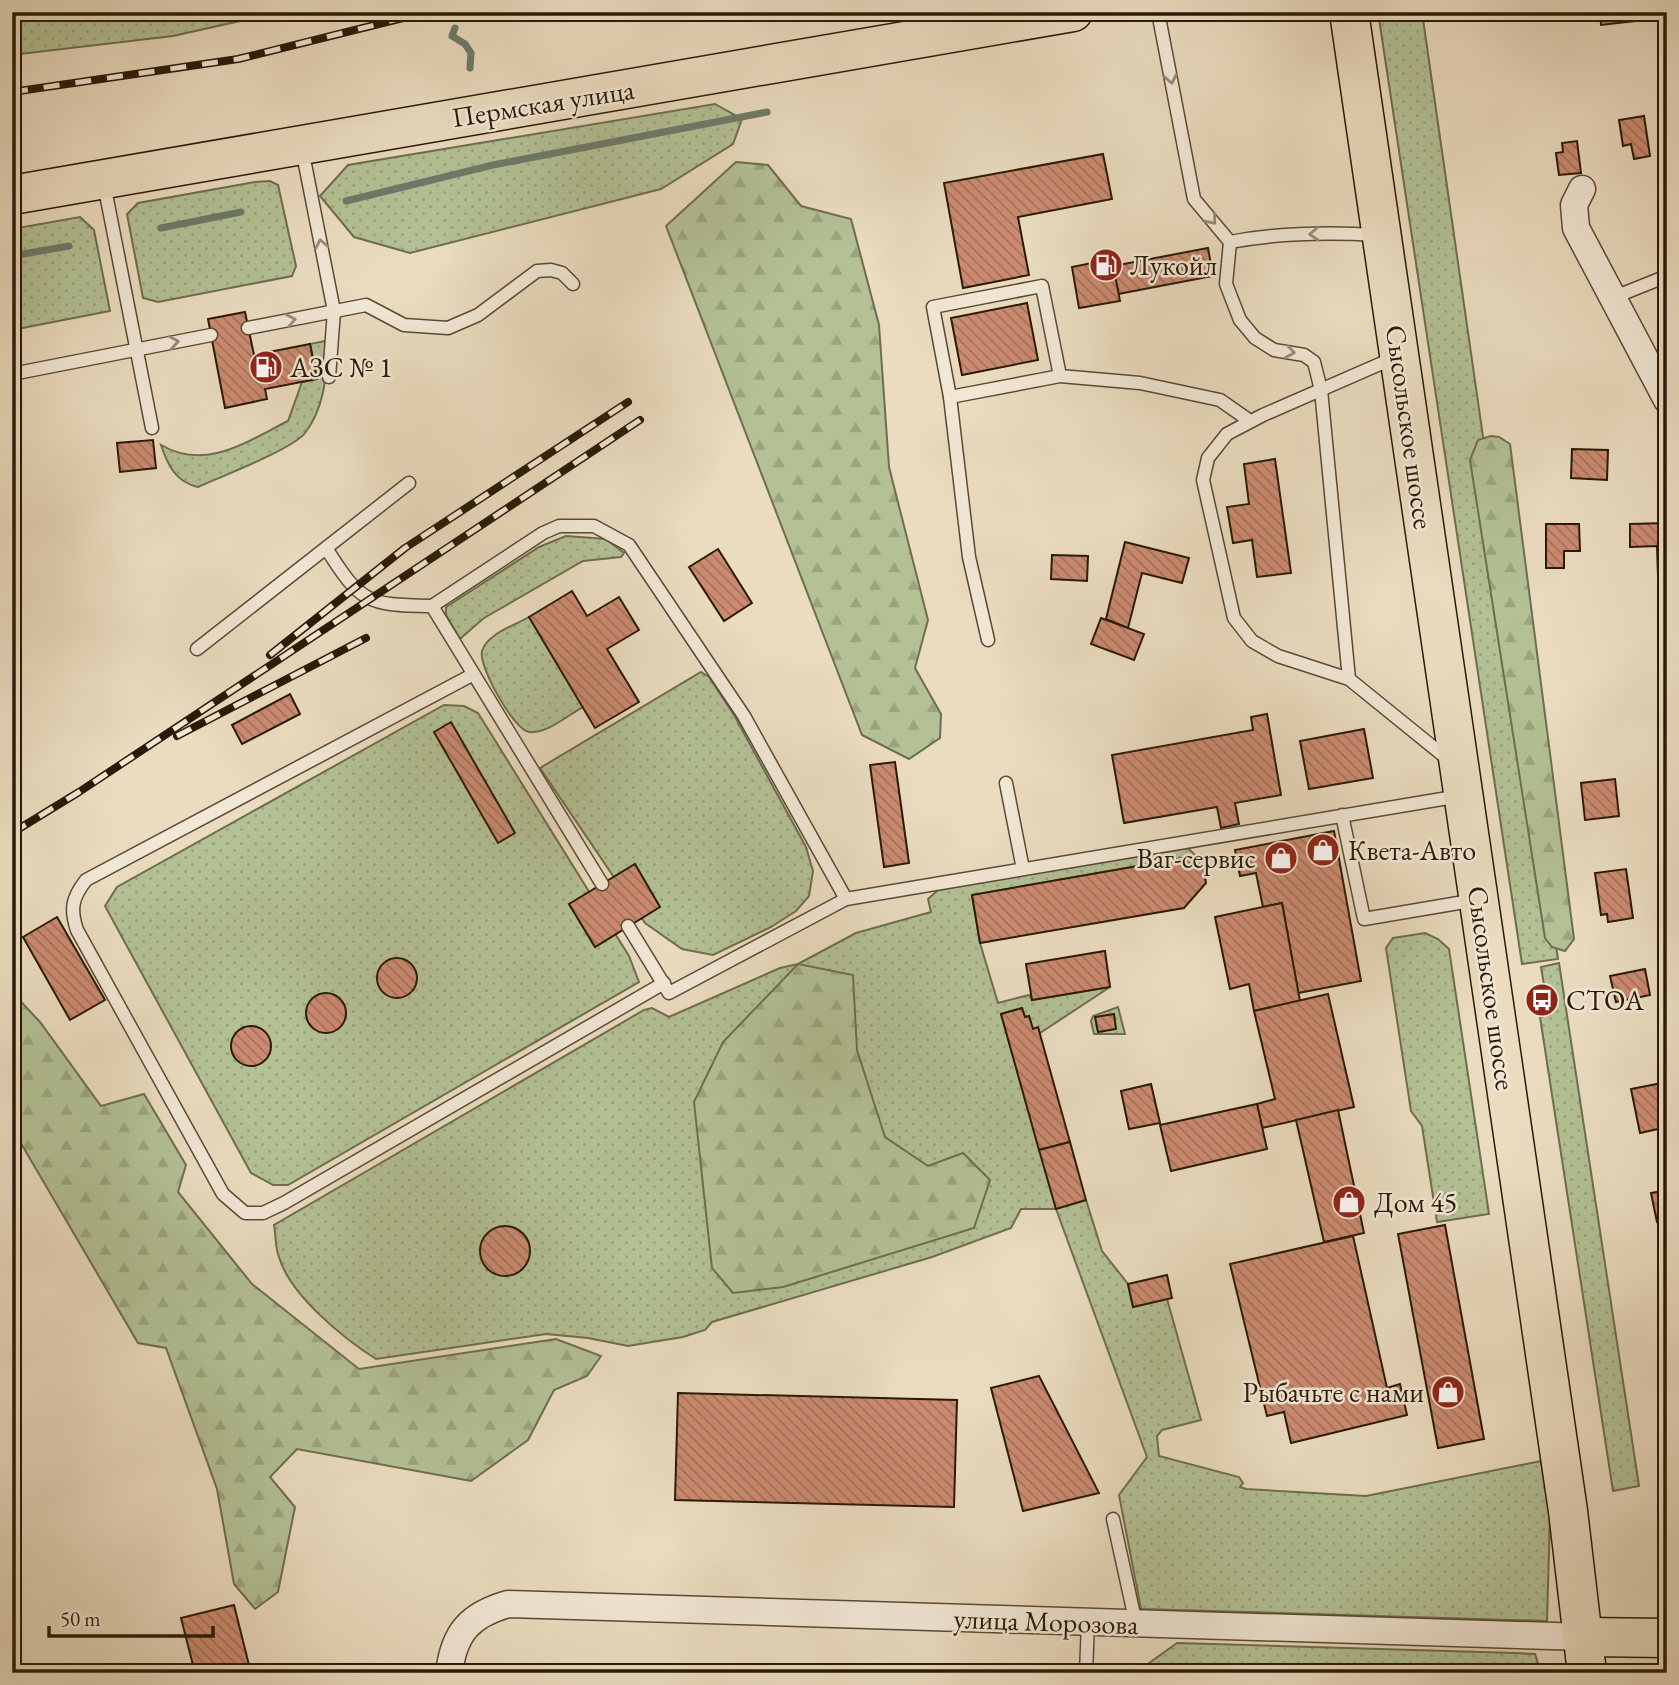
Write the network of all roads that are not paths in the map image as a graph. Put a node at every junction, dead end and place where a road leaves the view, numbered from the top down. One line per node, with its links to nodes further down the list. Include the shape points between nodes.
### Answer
1 (1073, 12): 4 (main road, Пермская улица)
2 (1158, 12): 9 (lane, one-way to 9, via 1194,199)
3 (1349, 12): 8 (main road, Сысольское шоссе)
4 (302, 145): 5 (main road, Пермская улица); 13 (lane, one-way to 4)
5 (103, 179): 7 (main road, Пермская улица); 16 (lane)
6 (1582, 189): 12 (street, via 1574,205 1576,228)
7 (12, 195)
8 (1382, 235): 9 (lane, one-way to 9, via 1260,236); 17 (main road, Сысольское шоссе)
9 (1230, 242): 21 (lane, one-way to 21, via 1226,284 1240,320 1255,338 1274,350 1304,355 1314,362)
10 (1667, 276): 12 (lane)
11 (573, 284): 13 (lane, via 562,273 537,271 478,315 448,328 404,325 366,305)
12 (1612, 298): 23 (street)
13 (334, 311): 14 (lane, one-way to 13); 20 (lane)
14 (248, 328)
15 (211, 335): 16 (lane, one-way to 15)
16 (136, 349): 18 (lane); 25 (lane)
17 (1399, 356): 21 (lane); 33 (main road, Сысольское шоссе)
18 (12, 374)
19 (1060, 376): 22 (lane); 22 (lane, via 1042,286 933,307); 24 (lane, via 1140,383 1220,400)
20 (328, 377)
21 (1321, 390): 24 (lane); 32 (lane)
22 (950, 397): 29 (lane, via 969,557)
23 (1667, 400)
24 (1250, 421): 32 (lane, via 1227,434 1208,458 1203,480 1234,618 1252,641 1278,656)
25 (152, 428)
26 (409, 483): 27 (lane)
27 (326, 548): 28 (lane, via 360,594 381,603); 30 (lane)
28 (432, 606): 31 (lane); 38 (lane, via 559,526 594,526 629,545 744,716)
29 (988, 640)
30 (197, 649)
31 (472, 675): 37 (lane); 41 (lane, via 86,880 73,900 71,912 77,930 223,1194 245,1213 263,1213 284,1203)
32 (1349, 679): 33 (lane)
33 (1462, 782): 35 (lane); 39 (main road, Сысольское шоссе)
34 (1006, 783): 36 (lane)
35 (1342, 815): 36 (lane); 39 (lane, via 1364,919)
36 (1023, 869): 38 (lane)
37 (602, 884)
38 (846, 899): 41 (lane, via 669,993)
39 (1479, 900): 46 (main road, Сысольское шоссе)
40 (628, 926): 41 (lane)
41 (664, 983)
42 (1114, 1519): 44 (lane)
43 (1088, 1622): 44 (street, улица Морозова); 47 (street, улица Морозова, via 508,1604 486,1610 470,1622 457,1638); 48 (lane)
44 (1136, 1623): 46 (street, улица Морозова)
45 (1667, 1638): 46 (main road, улица Морозова)
46 (1586, 1655)
47 (455, 1667)
48 (1086, 1673)

